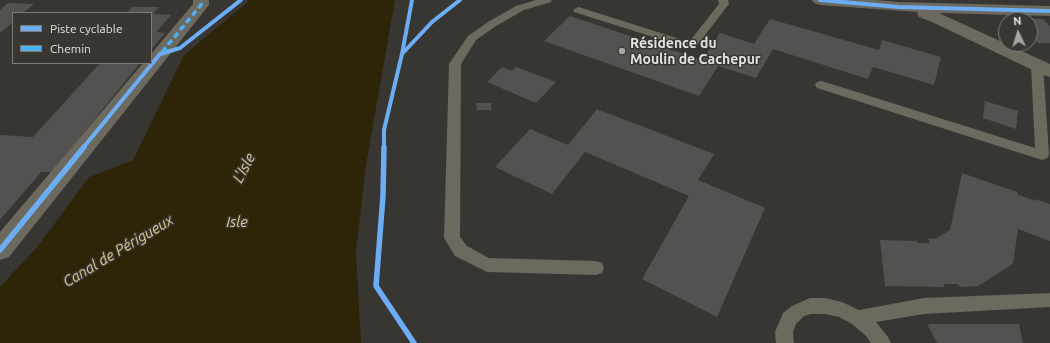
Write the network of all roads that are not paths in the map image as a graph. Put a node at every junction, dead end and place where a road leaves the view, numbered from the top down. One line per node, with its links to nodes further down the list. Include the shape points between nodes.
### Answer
1 (201, 0): 11 (street, via 201,5)
2 (547, 0): 12 (lane, via 520,8 492,24 472,38 455,64 452,238 461,251 486,265)
3 (723, 0): 7 (lane, via 724,4 691,46)
4 (820, 0): 6 (street)
5 (972, 4): 6 (street); 8 (street)
6 (899, 8): 9 (street, via 938,18)
7 (578, 10)
8 (1050, 11)
9 (1044, 68): 10 (lane, via 1042,155)
10 (821, 85)
11 (0, 250)
12 (596, 268)
13 (1050, 300): 14 (lane, via 924,306)
14 (858, 318): 15 (lane, via 836,308 810,306 798,311 789,320 784,332); 16 (lane)
15 (785, 343)
16 (882, 343)

